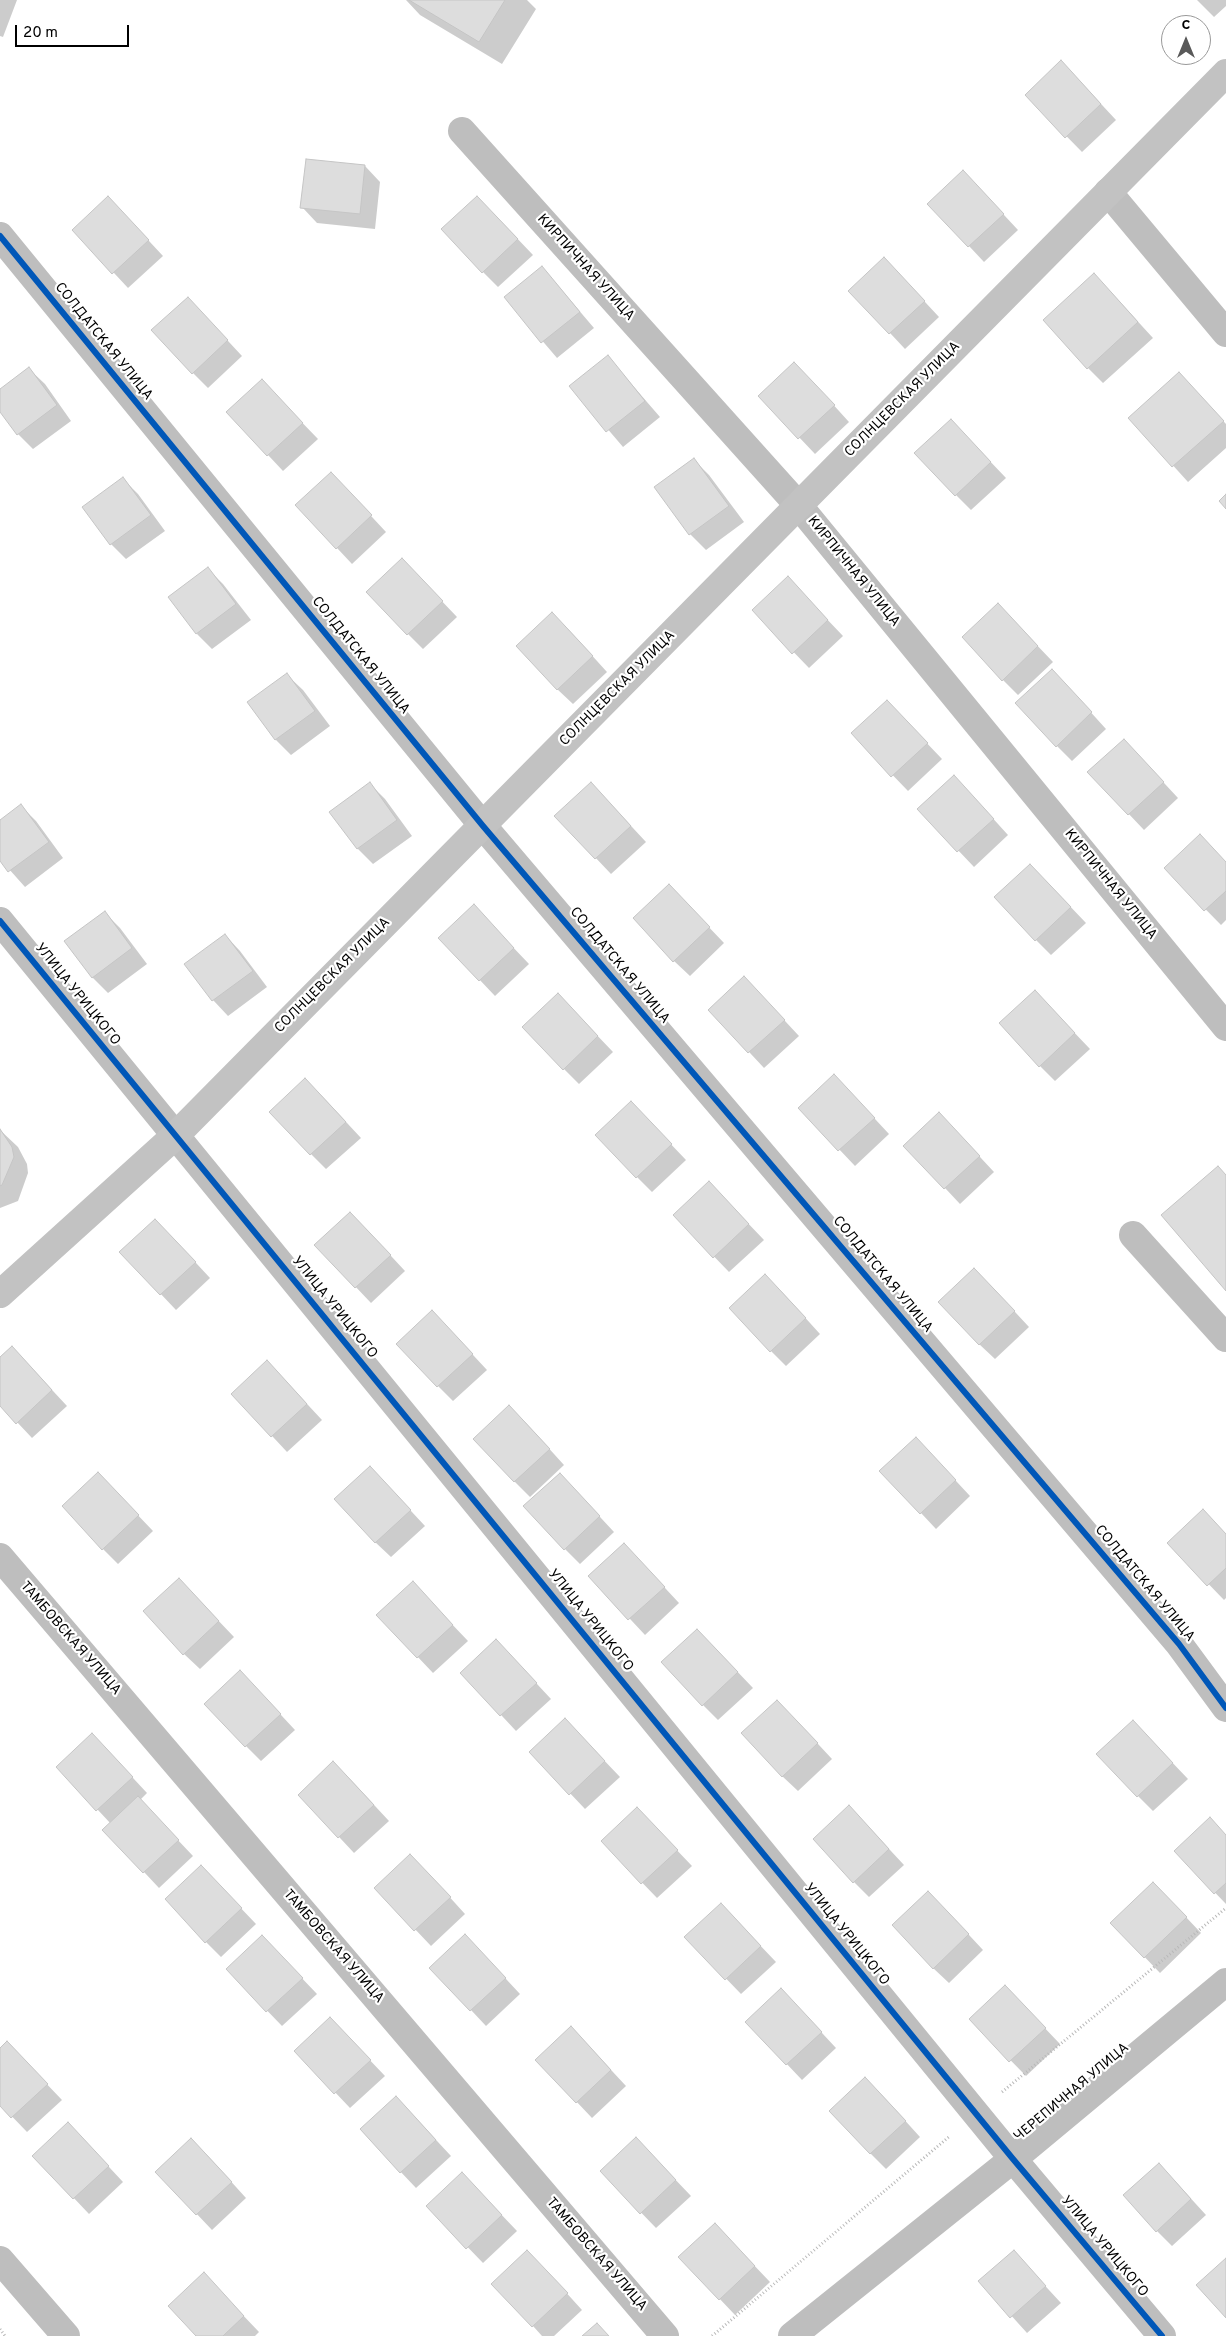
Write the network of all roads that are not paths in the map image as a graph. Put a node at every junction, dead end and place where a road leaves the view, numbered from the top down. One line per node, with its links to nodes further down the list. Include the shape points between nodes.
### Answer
1 (1226, 73): 3 (street, СОЛНЦЕВСКАЯ УЛИЦА)
2 (462, 132): 6 (street, КИРПИЧНАЯ УЛИЦА)
3 (1108, 192): 5 (street); 6 (street, СОЛНЦЕВСКАЯ УЛИЦА)
4 (0, 236): 7 (street, СОЛДАТСКАЯ УЛИЦА)
5 (1226, 333)
6 (799, 506): 7 (street, СОЛНЦЕВСКАЯ УЛИЦА); 9 (street, КИРПИЧНАЯ УЛИЦА)
7 (483, 826): 10 (street, СОЛНЦЕВСКАЯ УЛИЦА); 15 (street, СОЛДАТСКАЯ УЛИЦА, via 1179,1644)
8 (0, 921): 10 (street, УЛИЦА УРИЦКОГО)
9 (1226, 1027)
10 (176, 1135): 12 (street, СОЛНЦЕВСКАЯ УЛИЦА); 17 (street, УЛИЦА УРИЦКОГО)
11 (1133, 1235): 13 (street)
12 (0, 1294)
13 (1226, 1338)
14 (0, 1557): 20 (street, ТАМБОВСКАЯ УЛИЦА)
15 (1226, 1708)
16 (1226, 1982): 17 (street, ЧЕРЕПИЧНАЯ УЛИЦА)
17 (1013, 2159): 21 (street, ЧЕРЕПИЧНАЯ УЛИЦА); 22 (street, УЛИЦА УРИЦКОГО)
18 (0, 2260): 19 (street)
19 (66, 2336)
20 (665, 2336)
21 (792, 2336)
22 (1162, 2336)

